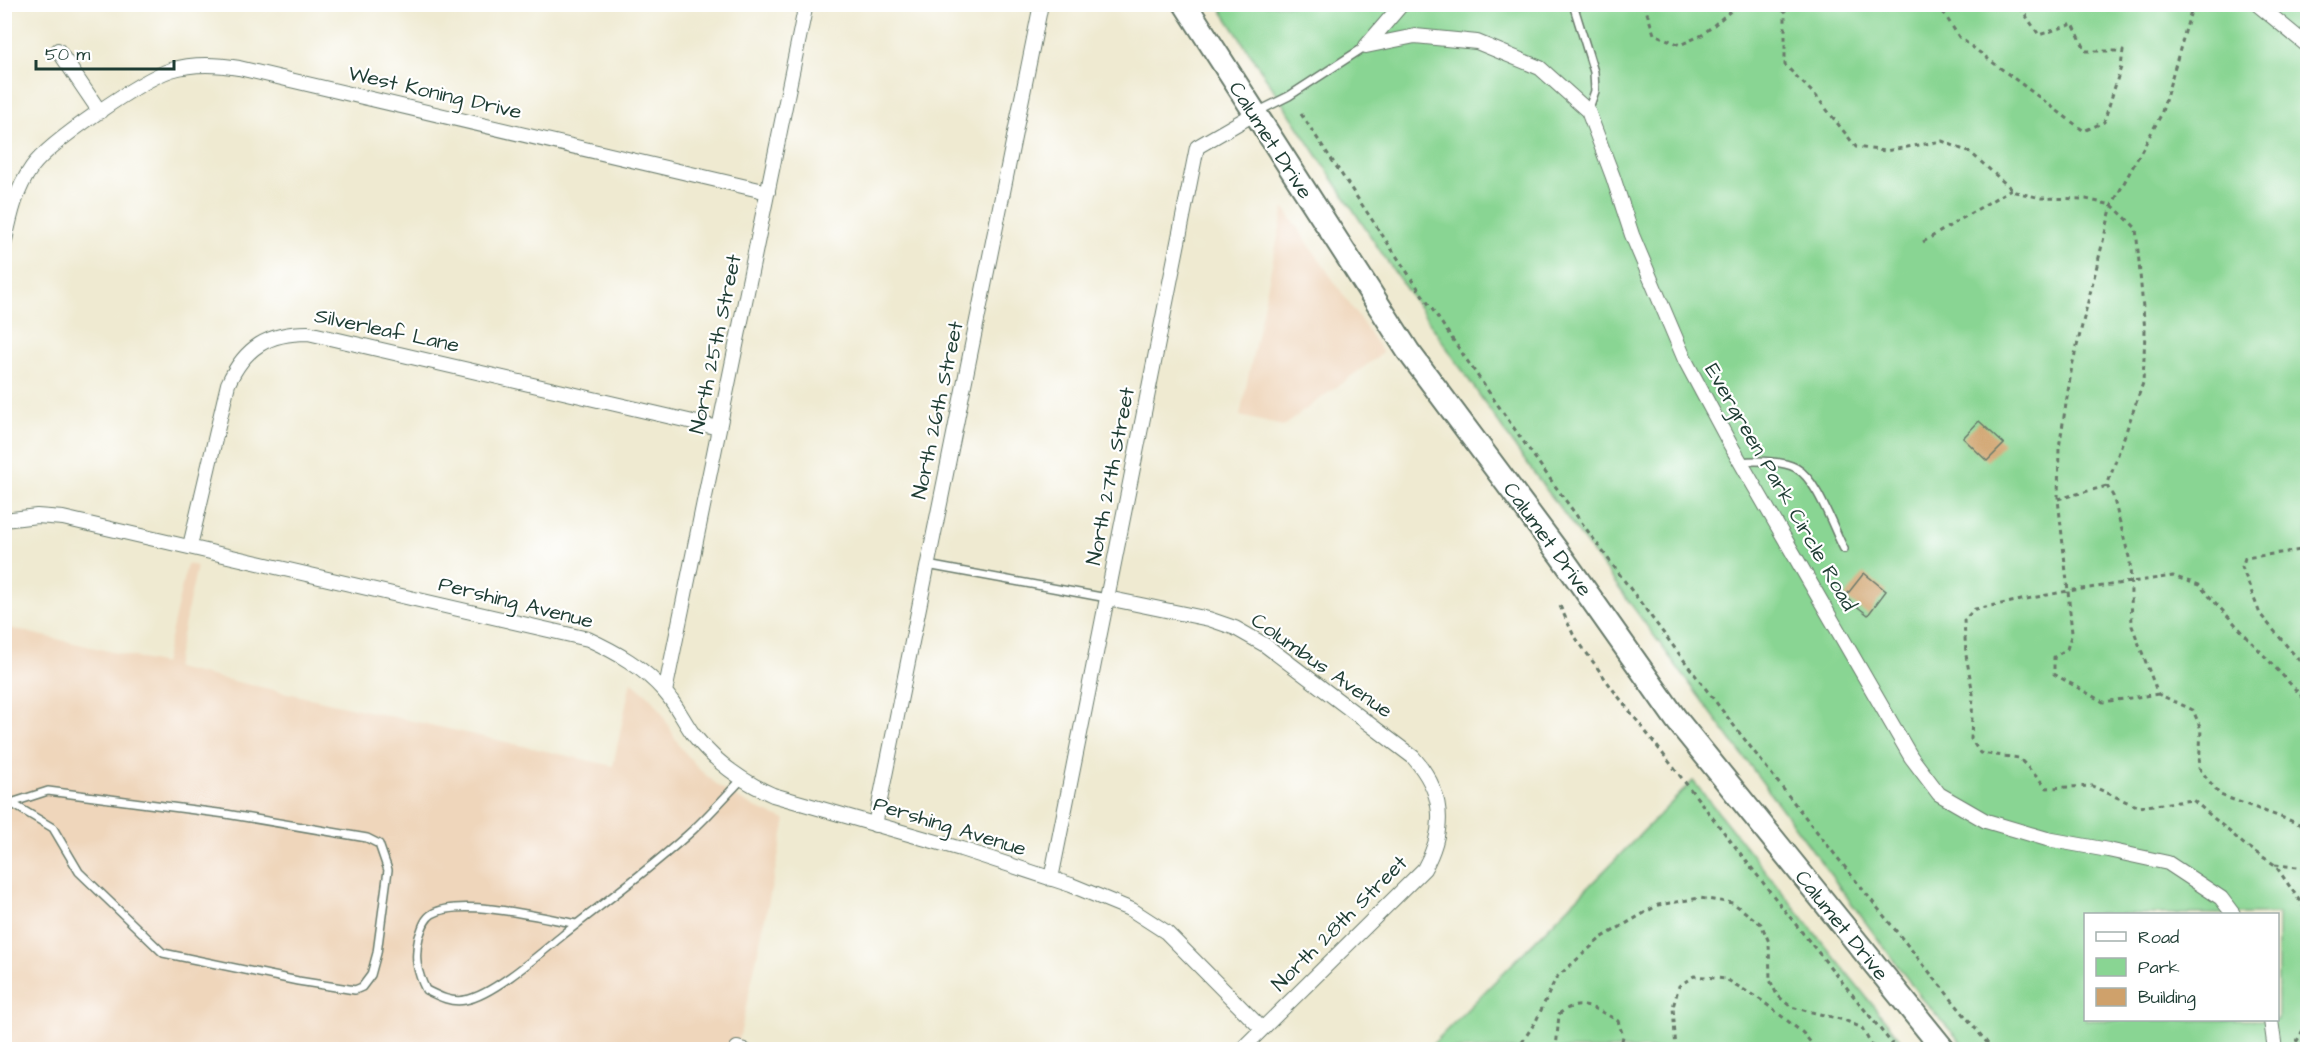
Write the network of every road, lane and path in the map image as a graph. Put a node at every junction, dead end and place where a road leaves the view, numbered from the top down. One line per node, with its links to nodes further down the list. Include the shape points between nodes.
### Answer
1 (806, 4): 23 (street, North 25th Street)
2 (1041, 4): 35 (street, North 26th Street)
3 (1185, 4): 18 (main road, Calumet Drive)
4 (1402, 4): 13 (street, Evergreen Park Circle Road)
5 (1573, 4): 16 (lane, via 1594,72 1595,90)
6 (1644, 4): 7 (path, via 1654,34 1680,45 1702,35)
7 (1739, 4)
8 (1774, 4): 22 (path, via 1785,12 1785,65 1816,96 1856,147 1885,151 1942,141 1971,153)
9 (1938, 4): 10 (path, via 1959,37 2084,131 2104,122 2123,51 2086,51 2073,24 2039,34)
10 (2018, 4)
11 (2193, 4): 24 (path, via 2161,115)
12 (2257, 4): 14 (street)
13 (1366, 46): 16 (street, Evergreen Park Circle Road, via 1415,36 1477,42 1540,68); 18 (lane, Evergreen Park Circle Road)
14 (2307, 46)
15 (58, 50): 17 (street)
16 (1588, 111): 28 (street, Evergreen Park Circle Road, via 1632,236 1685,360)
17 (100, 112): 23 (street, West Koning Drive, via 170,70 216,64); 26 (street, West Koning Drive, via 53,145 33,165 13,206)
18 (1254, 114): 38 (street, North 27th Street, via 1197,147); 66 (main road, Calumet Drive, via 1408,351 1676,719)
19 (1301, 114): 20 (path)
20 (1306, 122): 21 (path); 67 (path, via 1528,448 1633,592 1755,754)
21 (1300, 125)
22 (2010, 189): 24 (path, via 2041,198 2086,199); 25 (path)
23 (768, 192): 27 (street, North 25th Street)
24 (2112, 205): 29 (path, via 2136,228 2145,331 2143,383); 30 (path, via 2072,366 2059,448)
25 (1923, 242)
26 (4, 245)
27 (719, 428): 32 (street, Silverleaf Lane, via 308,333 291,333 258,345 234,370); 41 (street, North 25th Street)
28 (1741, 462): 33 (lane, via 1758,460 1796,468 1811,482); 52 (street, Evergreen Park Circle Road, via 1911,757 1939,794 1986,821 2013,830 2168,863 2220,898)
29 (2107, 486): 30 (path); 36 (path, via 2127,550)
30 (2058, 499): 37 (path)
31 (4, 520): 32 (street, Pershing Avenue, via 63,518)
32 (190, 546): 41 (street, Pershing Avenue, via 588,639 635,665)
33 (1844, 549)
34 (2307, 549): 40 (path, via 2245,558 2242,567 2260,614)
35 (927, 565): 38 (lane); 47 (street, North 26th Street)
36 (2130, 581): 37 (path); 42 (path, via 2132,626); 43 (path, via 2173,576 2199,585)
37 (2068, 591): 42 (path, via 2072,633 2067,649 2054,657 2054,674 2103,702); 49 (path, via 1975,609 1964,620 1973,694 1971,739 1980,753 2019,758 2047,788 2092,786 2139,807 2193,800 2246,846)
38 (1107, 598): 44 (street, Columbus Avenue, via 1235,628 1265,645 1413,757); 51 (street, North 27th Street)
39 (1560, 606): 65 (path, via 1574,634 1614,691)
40 (2307, 671)
41 (665, 692): 45 (street, Pershing Avenue, via 708,752)
42 (2158, 694): 48 (path, via 2193,710 2201,729 2199,768 2220,795)
43 (2307, 703)
44 (1429, 777): 57 (street, North 28th Street, via 1440,818 1433,853 1424,869)
45 (742, 779): 47 (street, Pershing Avenue, via 773,795); 54 (lane, via 694,829)
46 (8, 802): 46 (lane, via 53,828 79,872 163,953 356,990 371,975 388,870 379,844 367,838 226,814 48,791)
47 (875, 825): 51 (street, Pershing Avenue)
48 (2307, 826)
49 (2275, 864): 50 (path); 53 (path)
50 (2307, 868)
51 (1051, 879): 57 (street, Pershing Avenue, via 1147,918 1166,932)
52 (2231, 913)
53 (2307, 913)
54 (577, 924): 54 (lane, via 458,907 432,914 423,924 416,964 426,990 446,999 465,1000 490,990 522,969)
55 (2271, 1021): 68 (street)
56 (2307, 1021): 69 (path)
57 (1262, 1029): 58 (street, North 28th Street)
58 (1241, 1050)
59 (1517, 1050): 64 (path, via 1556,978 1601,938 1658,905 1700,898 1733,903 1761,924 1769,942 1770,980 1777,995 1791,1007 1862,1028)
60 (1556, 1050): 61 (path, via 1559,1014 1582,1004 1618,1021 1623,1036)
61 (1620, 1050)
62 (1676, 1050): 63 (path, via 1673,1007 1679,986 1694,976 1726,980 1761,1000 1803,1033)
63 (1817, 1050)
64 (1874, 1050)
65 (1897, 1050)
66 (1944, 1050)
67 (1993, 1050)
68 (2275, 1050)
69 (2292, 1050)

